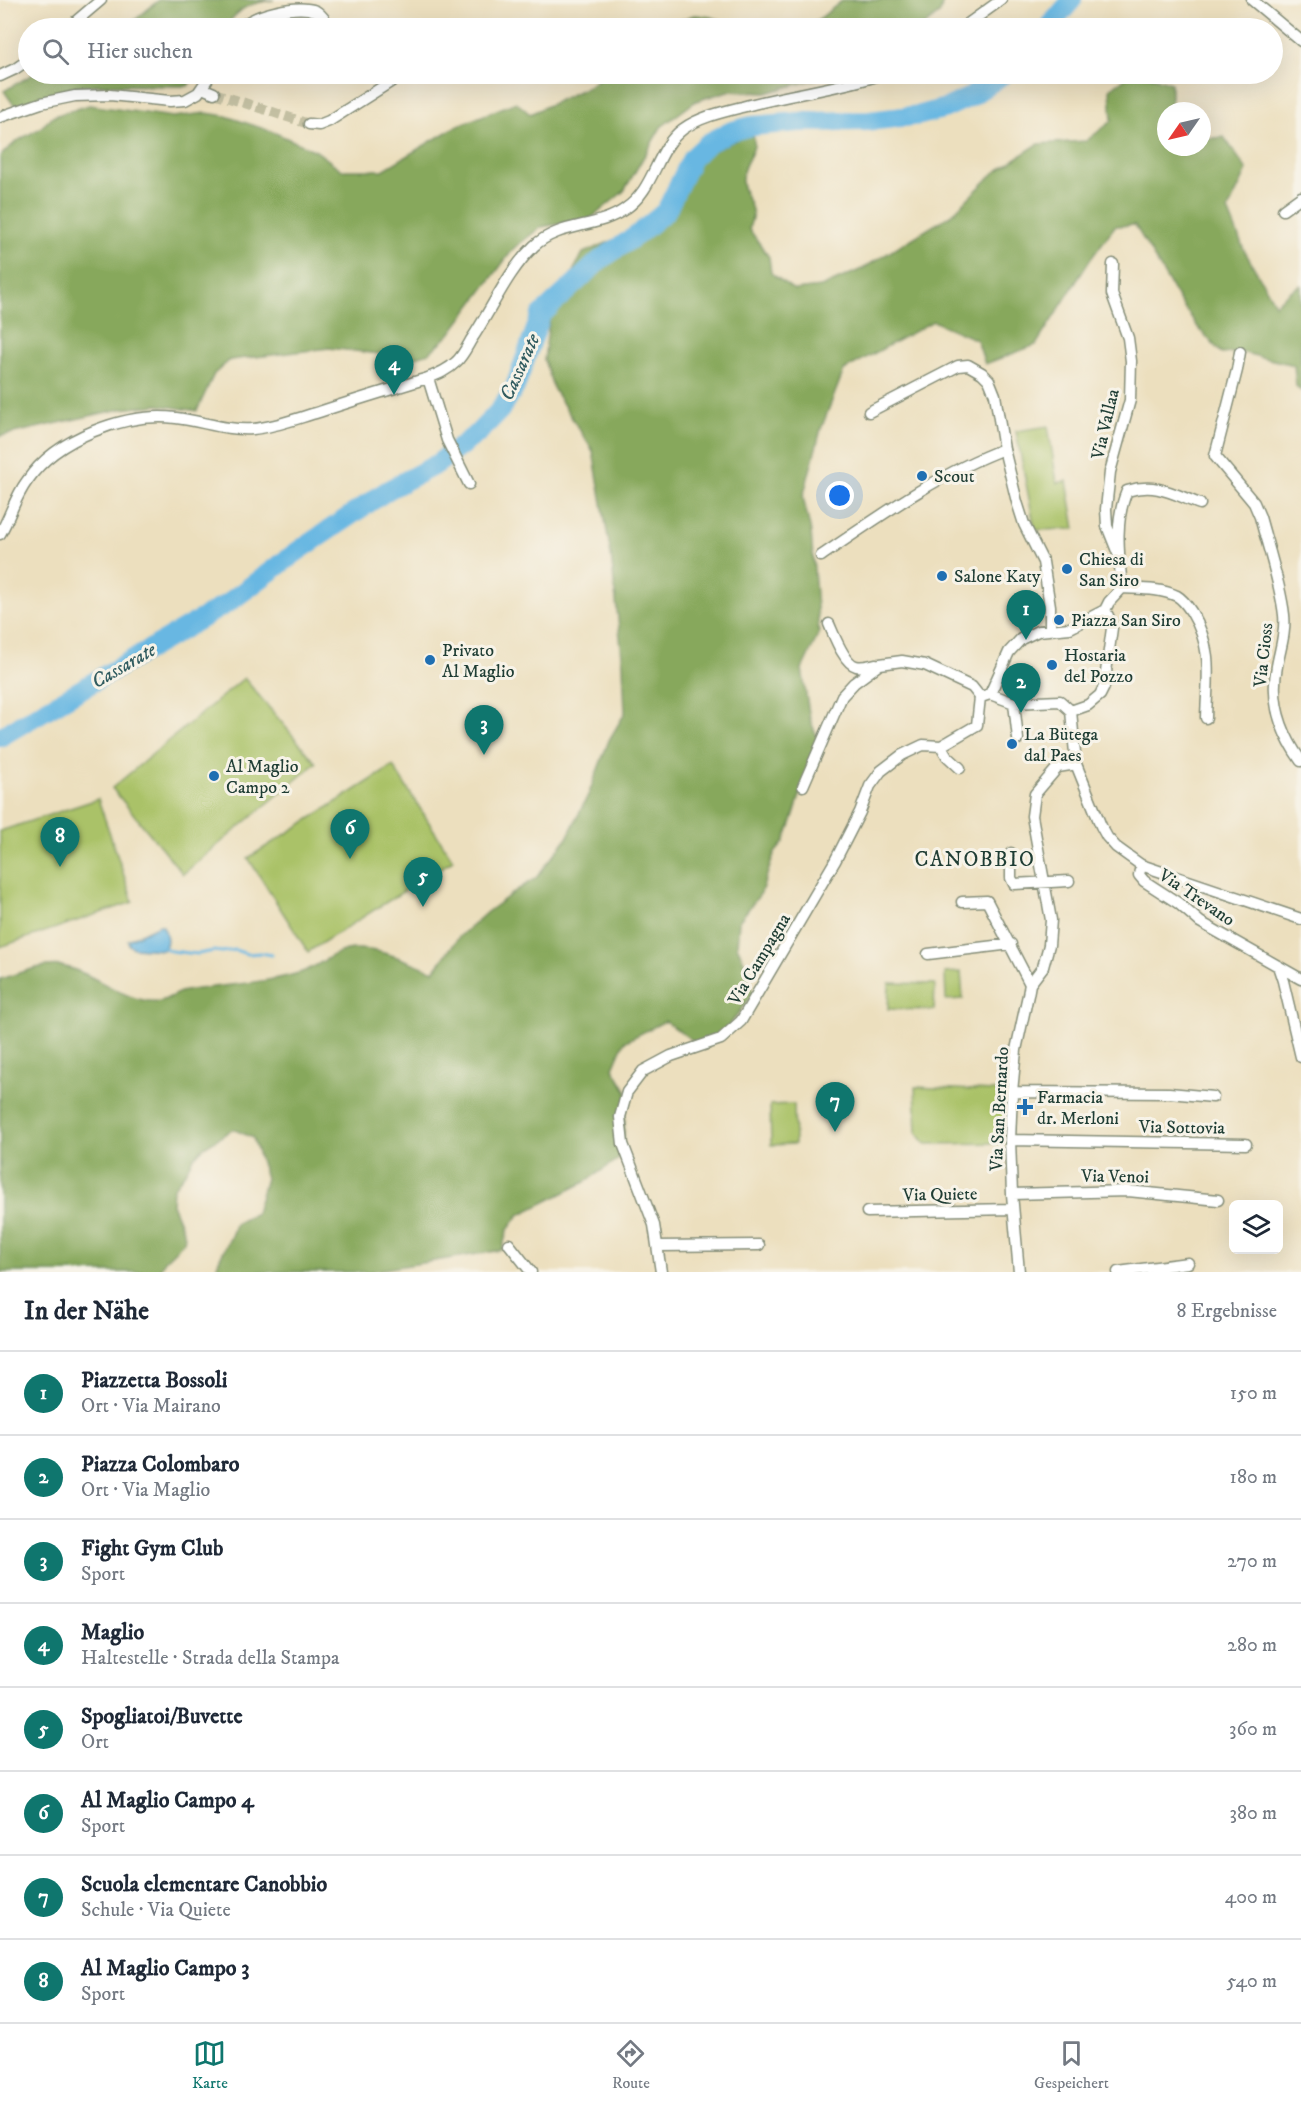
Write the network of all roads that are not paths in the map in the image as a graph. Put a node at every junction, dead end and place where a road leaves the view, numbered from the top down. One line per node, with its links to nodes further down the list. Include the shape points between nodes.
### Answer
1 (101, 0): 4 (street)
2 (1000, 0): 7 (street)
3 (1252, 0): 8 (street)
4 (80, 18)
5 (257, 18): 6 (street, via 309,10)
6 (323, 18)
7 (976, 18)
8 (1274, 18)
9 (1283, 26): 10 (street)
10 (1301, 41)
11 (18, 67): 12 (street)
12 (0, 76)
13 (205, 84): 16 (street)
14 (387, 84): 19 (street, via 329,121)
15 (839, 84): 24 (street, via 735,108 688,126 670,142 647,187 627,208 603,220 555,232 530,250 457,361)
16 (202, 88): 17 (street); 18 (street, via 194,97 178,101 75,96)
17 (214, 93)
18 (0, 117)
19 (309, 124)
20 (1301, 197): 21 (street)
21 (1283, 210)
22 (1113, 264): 31 (street, Via Vallaa, via 1112,294 1128,338 1131,361 1130,400 1110,472 1106,509 1107,526)
23 (1240, 352): 44 (street, Via Cioss, via 1215,456 1260,517 1284,613 1275,681 1276,704 1289,742)
24 (428, 378): 27 (street, via 447,440); 29 (street, via 255,429 160,417 90,432 62,446 31,475)
25 (869, 412): 26 (street, via 956,367 968,365 989,380)
26 (1004, 449): 30 (street, via 946,477); 35 (street, via 1020,511 1042,557)
27 (469, 484)
28 (1200, 504): 31 (street, via 1157,488 1142,486 1127,491 1121,506)
29 (0, 534)
30 (821, 556)
31 (1119, 556): 32 (street)
32 (1122, 588): 33 (street); 40 (street, via 1167,592 1187,605 1207,647)
33 (1105, 610): 35 (street, via 1070,628); 39 (street, via 1112,628 1104,687 1095,699)
34 (829, 624): 36 (street, via 850,663 859,667)
35 (1050, 629): 37 (street, via 1021,639)
36 (880, 664): 37 (street, via 902,661 925,665); 46 (street, via 842,696)
37 (985, 695): 38 (street); 42 (street, Via Campagna, via 977,725)
38 (1014, 702): 39 (street, via 1060,701); 41 (street)
39 (1071, 711): 43 (street, Via Trevano)
40 (1206, 718)
41 (1018, 739)
42 (940, 746): 45 (street); 69 (street, Via Campagna, via 923,746 902,755 876,777 835,861 734,1029 721,1039 671,1056 643,1071 627,1092 620,1117 623,1144)
43 (1076, 761): 48 (street, Via Trevano, via 1107,837); 50 (street, Via San Bernardo, via 1058,767 1035,794 1032,816)
44 (1301, 761)
45 (960, 768)
46 (803, 786)
47 (1011, 853): 50 (street, via 1012,882)
48 (1141, 865): 52 (street, Via Trevano); 55 (street, Via Trevano, via 1144,881 1200,922)
49 (1069, 881): 50 (street)
50 (1044, 883): 57 (street, Via San Bernardo, via 1051,920 1049,945 1043,967)
51 (962, 902): 53 (street, via 987,901)
52 (1300, 917)
53 (1011, 944): 54 (street); 57 (street)
54 (928, 954)
55 (1278, 966): 56 (street, Via Trevano); 58 (street)
56 (1301, 979)
57 (1030, 984): 59 (street, Via San Bernardo)
58 (1301, 1057)
59 (1012, 1092): 60 (street); 61 (street, Via San Bernardo)
60 (1213, 1096)
61 (1010, 1140): 62 (street, Via Sottovia); 63 (street, Via San Bernardo)
62 (1246, 1144)
63 (1012, 1194): 64 (street, Via Venoi, via 1128,1191); 65 (street, Via San Bernardo)
64 (1218, 1200)
65 (1013, 1209): 66 (street, Via Quiete); 73 (street, Via San Bernardo)
66 (867, 1212)
67 (509, 1244): 71 (street)
68 (759, 1245): 69 (street)
69 (658, 1246): 72 (street, Via Campagna)
70 (1188, 1263): 74 (street)
71 (531, 1272)
72 (661, 1272)
73 (1019, 1272)
74 (1118, 1272)

